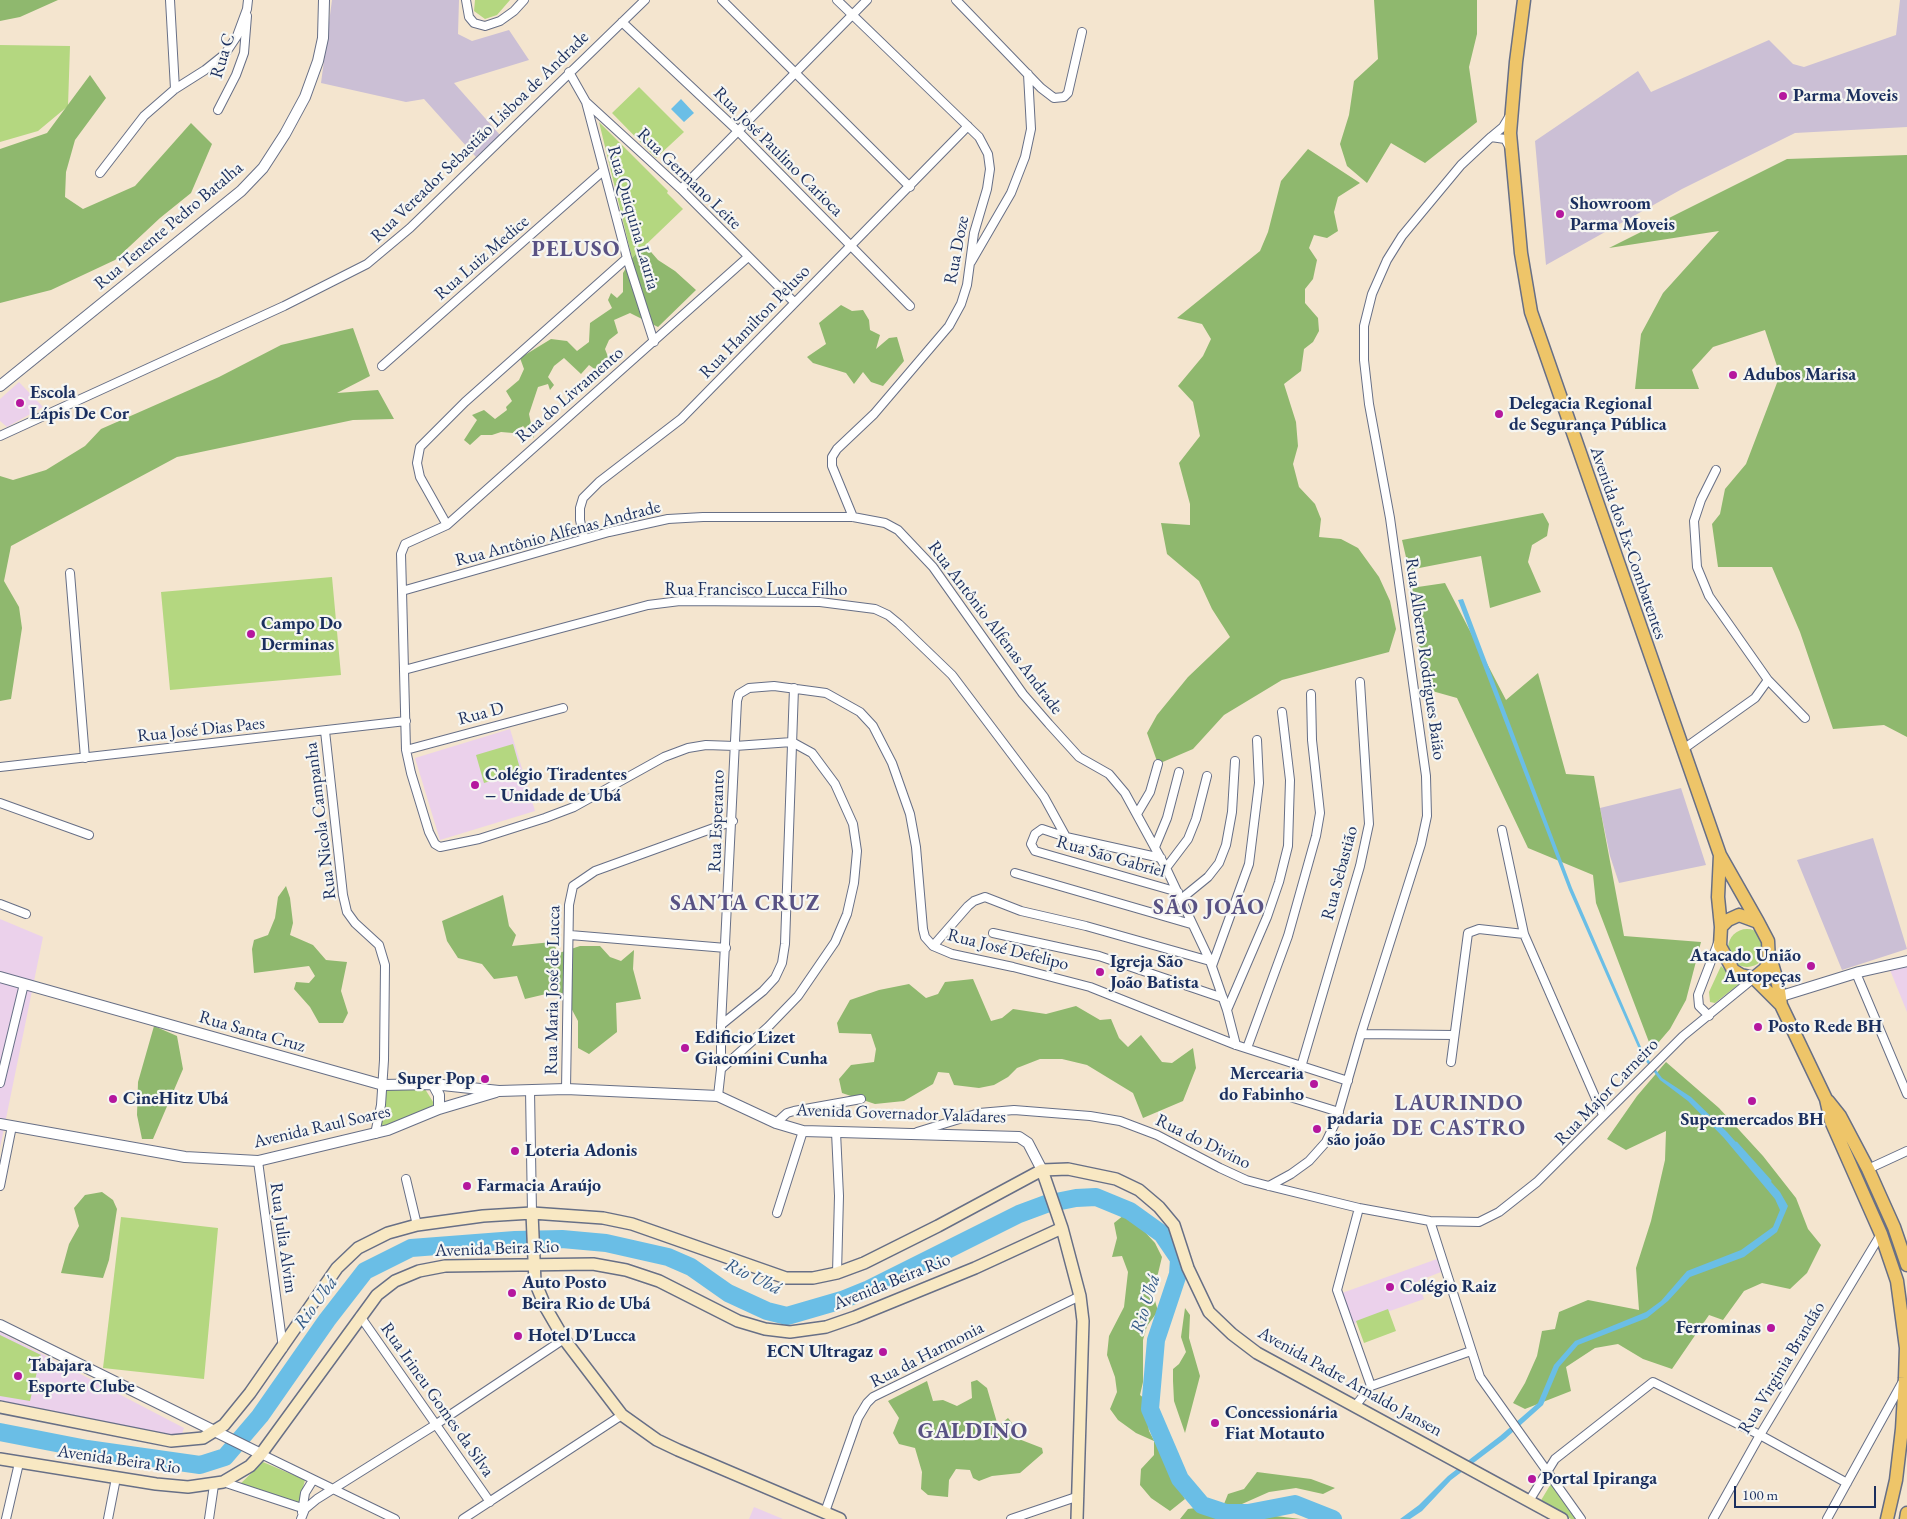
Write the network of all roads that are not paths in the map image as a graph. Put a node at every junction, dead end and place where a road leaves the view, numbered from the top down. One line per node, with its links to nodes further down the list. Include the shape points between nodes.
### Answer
1 (170, 0): 19 (street)
2 (248, 0): 12 (street)
3 (324, 0): 39 (street, Rua Tenente Pedro Batalha, via 323,38 318,61 285,134 263,168 241,191)
4 (466, 0): 5 (street, via 469,17 474,23 485,26 500,21)
5 (524, 0)
6 (645, 0): 14 (street, Rua Vereador Sebastião Lisboa de Andrade)
7 (722, 0): 17 (street)
8 (837, 0): 13 (street, Rua Doze)
9 (867, 0): 13 (street)
10 (956, 0): 18 (street)
11 (1524, 0): 22 (main road, Avenida dos Ex-Combatentes)
12 (247, 9): 19 (street, via 237,36 225,54); 21 (street, Rua C, via 244,54)
13 (852, 15): 17 (street); 23 (street, Rua Doze)
14 (622, 22): 16 (street, Rua Vereador Sebastião Lisboa de Andrade); 24 (street, Rua José Paulino Carioca)
15 (1082, 32): 18 (street, via 1071,86 1064,97 1048,94)
16 (569, 72): 20 (street, Rua Germano Leite); 41 (street, Rua Vereador Sebastião Lisboa de Andrade, via 410,228 368,264 284,306)
17 (795, 72): 24 (street); 29 (street)
18 (1028, 74): 34 (street, via 1031,130 1025,158 1011,193)
19 (174, 89): 28 (street, via 144,116)
20 (586, 102): 27 (street, Rua Quiquina Lauria); 30 (street, Rua Germano Leite)
21 (218, 110)
22 (1512, 113): 25 (street, Rua Alberto Rodrigues Baião); 26 (main road, Avenida dos Ex-Combatentes)
23 (968, 126): 29 (street, Rua Hamilton Peluso); 34 (street, Rua Doze, via 988,154 990,169)
24 (737, 130): 30 (street); 31 (street, Rua José Paulino Carioca)
25 (1491, 137): 26 (street, via 1506,139); 106 (street, Rua Alberto Rodrigues Baião, via 1461,165 1402,236 1372,294 1364,326 1369,404 1390,518 1428,794 1421,844)
26 (1511, 150): 64 (main road, Avenida dos Ex-Combatentes, via 1521,253 1531,312)
27 (603, 171): 33 (street, Rua Quiquina Lauria); 38 (street, Rua Luiz Medice)
28 (100, 173)
29 (910, 187): 31 (street, Rua Hamilton Peluso)
30 (681, 189): 32 (street, Rua Germano Leite)
31 (851, 246): 35 (street, Rua Hamilton Peluso); 36 (street, Rua José Paulino Carioca)
32 (748, 257): 35 (street, Rua Germano Leite); 37 (street, Rua do Livramento)
33 (627, 258): 37 (street, Rua Quiquina Lauria); 45 (street, via 465,402 420,447 417,463 420,477)
34 (970, 264): 44 (street, Rua Doze, via 961,304 949,326 832,458 832,466)
35 (794, 302): 46 (street, Rua Hamilton Peluso, via 681,419 583,498 580,520)
36 (910, 306)
37 (654, 342): 45 (street, Rua do Livramento)
38 (382, 366)
39 (0, 386)
40 (0, 426): 41 (street)
41 (10, 431): 42 (street, Rua Vereador Sebastião Lisboa de Andrade)
42 (0, 436)
43 (1716, 470): 50 (street, via 1694,521 1696,567 1709,596)
44 (853, 517): 46 (street, Rua Antônio Alfenas Andrade, via 668,519); 72 (street, Rua Antônio Alfenas Andrade, via 885,523 910,542 960,602 1036,709 1079,757 1118,782)
45 (447, 525): 48 (street, Rua do Livramento, via 405,544)
46 (584, 540): 48 (street, Rua Antônio Alfenas Andrade)
47 (70, 573): 65 (street)
48 (402, 591): 49 (street)
49 (404, 670): 58 (street); 76 (street, Rua Francisco Lucca Filho, via 656,604 688,601 820,602 875,609 899,624 952,675 1044,798)
50 (1768, 680): 57 (street); 64 (street, via 1755,698)
51 (1360, 682): 111 (street, Rua Sebastião, via 1369,824 1360,866)
52 (794, 688): 53 (street, Rua José Defelipo, via 748,688); 61 (street); 92 (street, Rua José Defelipo, via 826,693 846,702 860,712 883,743 910,814 916,846 922,929)
53 (739, 694): 62 (street, Rua Esperanto)
54 (1311, 694): 109 (street, via 1320,813 1316,836 1288,936)
55 (563, 708): 63 (street, Rua D)
56 (1282, 712): 103 (street, via 1290,780 1288,846 1267,917)
57 (1804, 718)
58 (406, 722): 59 (street, Rua José Dias Paes); 63 (street)
59 (325, 731): 65 (street, Rua José Dias Paes); 116 (street, Rua Nicola Campanha, via 343,895 355,924 379,945 385,965 386,1029)
60 (1257, 740): 96 (street, via 1259,783 1249,864)
61 (792, 742): 62 (street); 105 (street, via 782,963 775,978 763,991); 112 (street, via 812,753 836,784 846,804 857,851 854,883 835,942 819,967 768,1028)
62 (735, 746): 63 (street, via 688,748 636,770 574,807 479,839 440,847 434,844 428,832); 73 (street, Rua Esperanto)
63 (406, 750)
64 (1682, 750): 78 (main road, Avenida dos Ex-Combatentes)
65 (85, 758): 68 (street, Rua José Dias Paes)
66 (1235, 761): 82 (street, via 1232,812 1222,854 1208,877)
67 (1158, 764): 72 (street, via 1150,792)
68 (0, 767)
69 (1179, 772): 77 (street, via 1167,818)
70 (1207, 776): 80 (street, via 1196,819)
71 (0, 803): 75 (street)
72 (1137, 814): 77 (street, Rua Antônio Alfenas Andrade)
73 (732, 821): 90 (street, Rua Maria José de Lucca, via 603,868 580,880 572,886 570,895); 93 (street, Rua Esperanto)
74 (1502, 830): 89 (street)
75 (89, 835)
76 (1066, 837): 79 (street); 82 (street, Rua São Gabriel, via 1039,830 1032,844 1035,851)
77 (1155, 847): 79 (street, Rua Antônio Alfenas Andrade)
78 (1720, 855): 85 (main road, Avenida dos Ex-Combatentes); 87 (main road, Avenida dos Ex-Combatentes, via 1718,897)
79 (1161, 858): 80 (street, Rua Antônio Alfenas Andrade)
80 (1166, 868): 82 (street, Rua Antônio Alfenas Andrade)
81 (1015, 873): 86 (street)
82 (1180, 896): 86 (street, Rua Antônio Alfenas Andrade)
83 (0, 904): 84 (street)
84 (26, 914)
85 (1758, 922): 87 (main road, via 1746,916 1734,916); 94 (main road, via 1768,941)
86 (1191, 924): 96 (street, Rua Antônio Alfenas Andrade)
87 (1721, 927): 91 (main road)
88 (993, 933): 102 (street, via 1099,956)
89 (1524, 934): 107 (street, via 1479,929 1468,933); 127 (street)
90 (570, 935): 93 (street); 117 (street, Rua Maria José de Lucca)
91 (1719, 941): 99 (main road, via 1733,970 1741,976); 104 (street, via 1701,987 1699,1006)
92 (933, 946): 96 (street, via 974,900 985,897 1021,911 1086,926); 108 (street, Rua José Defelipo, via 952,954 1013,966 1090,987)
93 (726, 948): 105 (street, Rua Esperanto)
94 (1770, 957): 99 (main road, via 1765,969); 101 (main road)
95 (1907, 961): 97 (street)
96 (1211, 964): 102 (street, Rua Antônio Alfenas Andrade)
97 (1856, 973): 101 (street); 120 (street)
98 (0, 977): 100 (street, Rua Santa Cruz)
99 (1754, 978): 101 (main road); 104 (street, Rua Major Carneiro)
100 (24, 984): 114 (street); 116 (street, Rua Santa Cruz)
101 (1781, 995): 124 (main road)
102 (1223, 998): 103 (street, Rua Antônio Alfenas Andrade)
103 (1227, 1010): 108 (street, Rua Antônio Alfenas Andrade)
104 (1709, 1016): 127 (street, Rua Major Carneiro, via 1659,1059)
105 (721, 1025): 112 (street, Rua Esperanto)
106 (1361, 1034): 107 (street); 113 (street, Rua Alberto Rodrigues Baião)
107 (1454, 1035): 110 (street)
108 (1236, 1045): 109 (street, Rua José Defelipo)
109 (1247, 1048): 111 (street, Rua José Defelipo)
110 (1451, 1062)
111 (1301, 1067): 113 (street, Rua José Defelipo)
112 (722, 1069): 121 (street, Rua Esperanto)
113 (1348, 1082): 126 (street, Rua Alberto Rodrigues Baião)
114 (0, 1083)
115 (433, 1084): 116 (street, Rua Santa Cruz); 119 (street, Rua Santa Cruz); 125 (street, via 439,1095)
116 (382, 1085): 134 (street, Rua Nicola Campanha)
117 (566, 1089): 118 (street, Avenida Governador Valadares); 121 (street, Avenida Governador Valadares)
118 (530, 1090): 119 (street, Avenida Governador Valadares); 144 (street)
119 (499, 1091): 125 (street, Avenida Raul Soares)
120 (1907, 1094)
121 (718, 1096): 128 (street, Avenida Governador Valadares)
122 (1290, 1097): 126 (street)
123 (861, 1099): 128 (street, via 794,1111)
124 (1826, 1099): 137 (main road, via 1840,1116); 149 (main road, via 1831,1121)
125 (439, 1109): 134 (street, Avenida Raul Soares)
126 (1339, 1112): 141 (street, Rua Alberto Rodrigues Baião, via 1326,1142 1309,1161)
127 (1603, 1116): 146 (street, Rua Major Carneiro, via 1537,1182 1499,1212)
128 (776, 1123): 131 (street, Avenida Governador Valadares)
129 (0, 1124): 130 (street, Avenida Raul Soares)
130 (12, 1126): 136 (street, Avenida Raul Soares, via 185,1157); 140 (street)
131 (803, 1131): 132 (street, Avenida Governador Valadares); 143 (street)
132 (836, 1132): 133 (street, Avenida Governador Valadares); 152 (street, via 839,1196)
133 (914, 1133): 138 (street, Avenida Governador Valadares, via 1023,1138); 141 (street, Rua do Divino, via 979,1113 1014,1110 1090,1116 1157,1135 1229,1172)
134 (375, 1134): 136 (street, Avenida Raul Soares)
135 (1907, 1151): 137 (street)
136 (258, 1161): 157 (street, Rua Julia Alvim)
137 (1868, 1169): 151 (main road)
138 (1044, 1173): 147 (main road); 152 (main road, Avenida Beira Rio, via 864,1263); 161 (main road, Avenida Padre Arnaldo Jansen, via 1068,1168 1116,1179 1139,1190 1174,1225 1186,1262 1209,1312 1257,1353)
139 (406, 1178): 148 (street)
140 (0, 1186)
141 (1269, 1186): 142 (street, Rua do Divino)
142 (1359, 1208): 145 (street, Rua do Divino); 160 (street, via 1337,1290)
143 (777, 1213)
144 (532, 1219): 148 (main road, Avenida Beira Rio, via 483,1216); 150 (main road); 152 (main road, Avenida Beira Rio, via 603,1218 632,1224 786,1278 813,1278)
145 (1430, 1221): 146 (street, Rua do Divino); 158 (street)
146 (1479, 1222)
147 (1061, 1223): 150 (main road, Avenida Beira Rio, via 975,1268 855,1318 826,1327 790,1332 738,1321 660,1281 626,1270); 153 (main road)
148 (417, 1225): 157 (main road, Avenida Beira Rio, via 388,1233 358,1248 337,1268)
149 (1881, 1234): 159 (main road, via 1898,1292 1906,1348); 166 (street, Rua Virginia Brandão)
150 (533, 1259): 154 (main road, Avenida Beira Rio, via 419,1271 395,1281); 156 (main road, via 538,1289)
151 (1907, 1265)
152 (837, 1273)
153 (1080, 1296): 176 (main road, via 1083,1341); 180 (street, Rua da Harmonia, via 873,1397 858,1418)
154 (360, 1316): 164 (street, Rua Irineu Gomes da Silva); 167 (main road, Avenida Beira Rio)
155 (0, 1325): 165 (street)
156 (564, 1339): 163 (main road); 164 (street)
157 (283, 1348): 165 (main road, Avenida Beira Rio)
158 (1471, 1351): 160 (street); 170 (street, via 1480,1377)
159 (1905, 1378): 174 (street); 195 (main road, via 1896,1480)
160 (1371, 1386): 161 (street)
161 (1356, 1406): 177 (main road, Avenida Padre Arnaldo Jansen)
162 (0, 1407): 165 (main road, Avenida Beira Rio, via 171,1441)
163 (622, 1416): 178 (street); 180 (main road, via 671,1447)
164 (435, 1425): 175 (street); 178 (street, Rua Irineu Gomes da Silva)
165 (222, 1434): 167 (street)
166 (1760, 1435): 170 (street, via 1653,1382 1555,1459); 174 (street); 193 (street, Rua Virginia Brandão)
167 (261, 1454): 172 (street); 173 (main road, Avenida Beira Rio, via 250,1466)
168 (0, 1459): 169 (main road, Avenida Beira Rio)
169 (19, 1463): 171 (main road, Avenida Beira Rio); 182 (street)
170 (1546, 1471): 177 (street); 192 (street)
171 (116, 1478): 173 (main road, Avenida Beira Rio, via 180,1486); 183 (street)
172 (314, 1480): 175 (street); 179 (street, via 305,1493)
173 (218, 1483): 179 (street); 184 (street)
174 (1847, 1483): 194 (street)
175 (336, 1489): 179 (street); 186 (street)
176 (1079, 1496): 189 (street); 190 (main road)
177 (1529, 1501): 191 (main road, Avenida Padre Arnaldo Jansen)
178 (490, 1502): 187 (street)
179 (304, 1508): 185 (street)
180 (825, 1512): 188 (main road)
181 (1907, 1513): 196 (main road)
182 (6, 1519)
183 (108, 1519)
184 (209, 1519)
185 (301, 1519)
186 (395, 1519)
187 (463, 1519)
188 (840, 1519)
189 (1011, 1519)
190 (1077, 1519)
191 (1562, 1519)
192 (1581, 1519)
193 (1713, 1519)
194 (1826, 1519)
195 (1887, 1519)
196 (1906, 1519)

